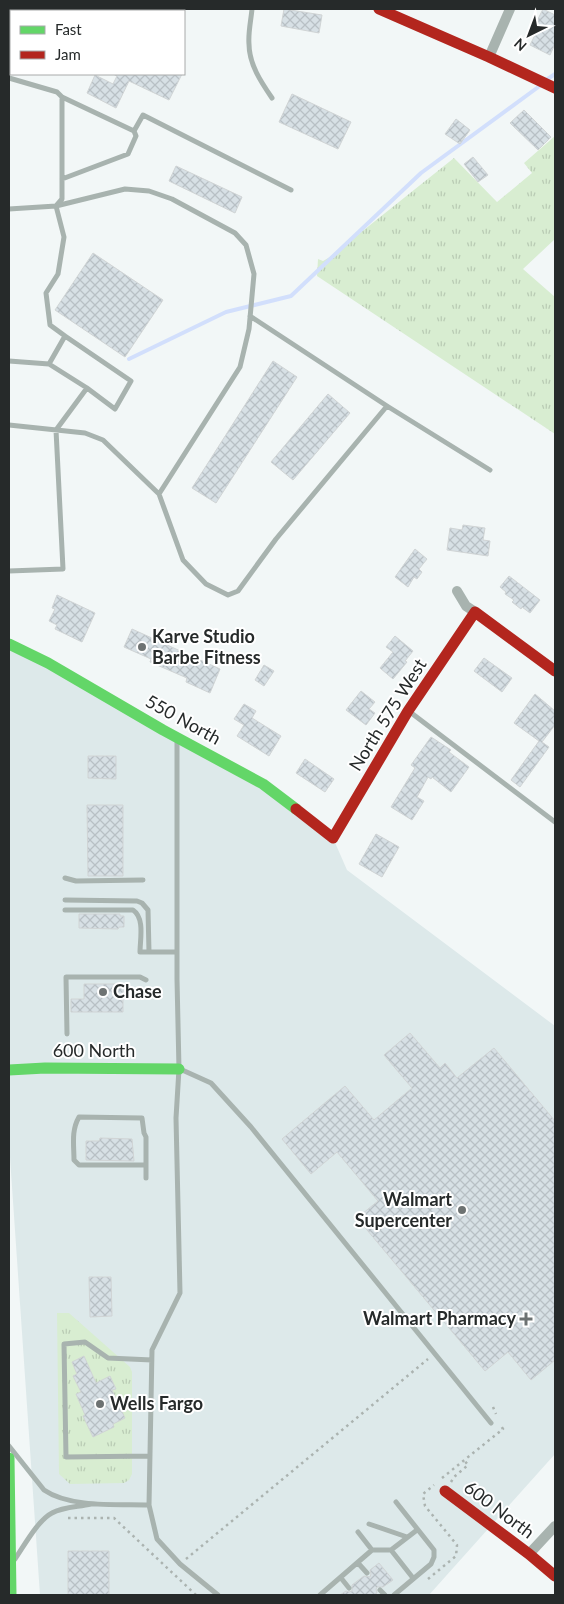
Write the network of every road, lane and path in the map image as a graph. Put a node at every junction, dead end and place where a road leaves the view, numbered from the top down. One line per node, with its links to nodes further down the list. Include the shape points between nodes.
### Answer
1 (252, 9): 8 (lane, via 248,45 260,82)
2 (379, 9): 4 (street)
3 (510, 9): 4 (street)
4 (489, 57): 6 (street)
5 (9, 78): 7 (lane, via 57,92)
6 (555, 88)
7 (62, 97): 9 (lane); 10 (lane)
8 (272, 98)
9 (134, 131): 10 (lane, via 136,136 128,154); 11 (lane, via 143,116)
10 (62, 179): 12 (lane, via 62,199)
11 (292, 190)
12 (56, 206): 13 (lane); 14 (lane, via 125,189 150,191 172,199 235,233 246,245 254,274); 15 (lane, via 64,237 58,274 46,293 50,325)
13 (9, 209)
14 (250, 316): 19 (lane); 23 (lane, via 240,367)
15 (65, 336): 17 (lane); 18 (lane, via 131,381 115,409)
16 (9, 361): 17 (lane)
17 (49, 364): 18 (lane)
18 (87, 388): 21 (lane)
19 (387, 406): 22 (lane); 23 (lane, via 276,539 238,591 228,595 206,584 183,560)
20 (9, 424): 21 (lane)
21 (56, 430): 23 (lane, via 85,433 103,440); 24 (lane, via 63,569)
22 (490, 470)
23 (159, 494)
24 (9, 571)
25 (457, 591): 26 (street)
26 (474, 612): 28 (street); 29 (street, North 575 West)
27 (9, 644): 30 (street, 550 North)
28 (555, 671)
29 (408, 711): 31 (lane); 32 (street, North 575 West)
30 (177, 737): 32 (street, 550 North, via 263,784); 38 (lane)
31 (555, 822)
32 (334, 838)
33 (65, 878): 34 (lane, via 76,881)
34 (143, 880)
35 (65, 900): 37 (lane, via 142,903 148,910)
36 (65, 910): 37 (lane, via 133,910 140,919 140,952)
37 (149, 952): 38 (lane)
38 (177, 952): 41 (lane)
39 (146, 980): 40 (lane, via 140,977 66,977)
40 (68, 1034)
41 (179, 1068): 42 (street, 600 North); 45 (lane, via 211,1083 251,1127); 46 (lane, via 176,1118 180,1293 152,1350)
42 (9, 1070)
43 (146, 1165): 43 (lane, via 142,1118 79,1117 73,1133 74,1160 79,1165); 44 (lane)
44 (146, 1178)
45 (435, 1353): 47 (lane); 66 (path)
46 (152, 1360): 49 (lane); 49 (lane, via 108,1358 85,1342 64,1344 66,1457)
47 (491, 1423)
48 (9, 1446): 54 (lane, via 44,1490 61,1498)
49 (150, 1456): 55 (lane)
50 (9, 1458): 67 (street)
51 (464, 1460): 52 (path, via 468,1465 454,1476)
52 (445, 1491): 64 (street, 600 North)
53 (396, 1502): 59 (lane)
54 (96, 1504): 55 (lane); 67 (lane, via 62,1509 42,1520)
55 (149, 1505): 66 (lane, via 157,1539)
56 (66, 1518): 68 (path, via 114,1518)
57 (369, 1524): 61 (lane)
58 (555, 1526): 64 (street)
59 (417, 1530): 61 (lane); 72 (lane, via 434,1550 434,1557 431,1564)
60 (358, 1532): 62 (lane)
61 (407, 1537): 63 (lane)
62 (372, 1550): 63 (lane); 65 (lane)
63 (391, 1550): 72 (lane)
64 (529, 1554): 70 (street, 600 North)
65 (358, 1563): 69 (lane); 71 (lane)
66 (180, 1564): 68 (path); 77 (lane)
67 (10, 1571): 75 (street)
68 (169, 1571): 76 (path)
69 (367, 1573)
70 (555, 1576)
71 (341, 1578): 73 (lane); 78 (lane)
72 (413, 1578): 80 (lane)
73 (349, 1588)
74 (380, 1590): 79 (lane)
75 (11, 1595)
76 (196, 1595)
77 (218, 1595)
78 (322, 1595)
79 (385, 1595)
80 (394, 1595)

